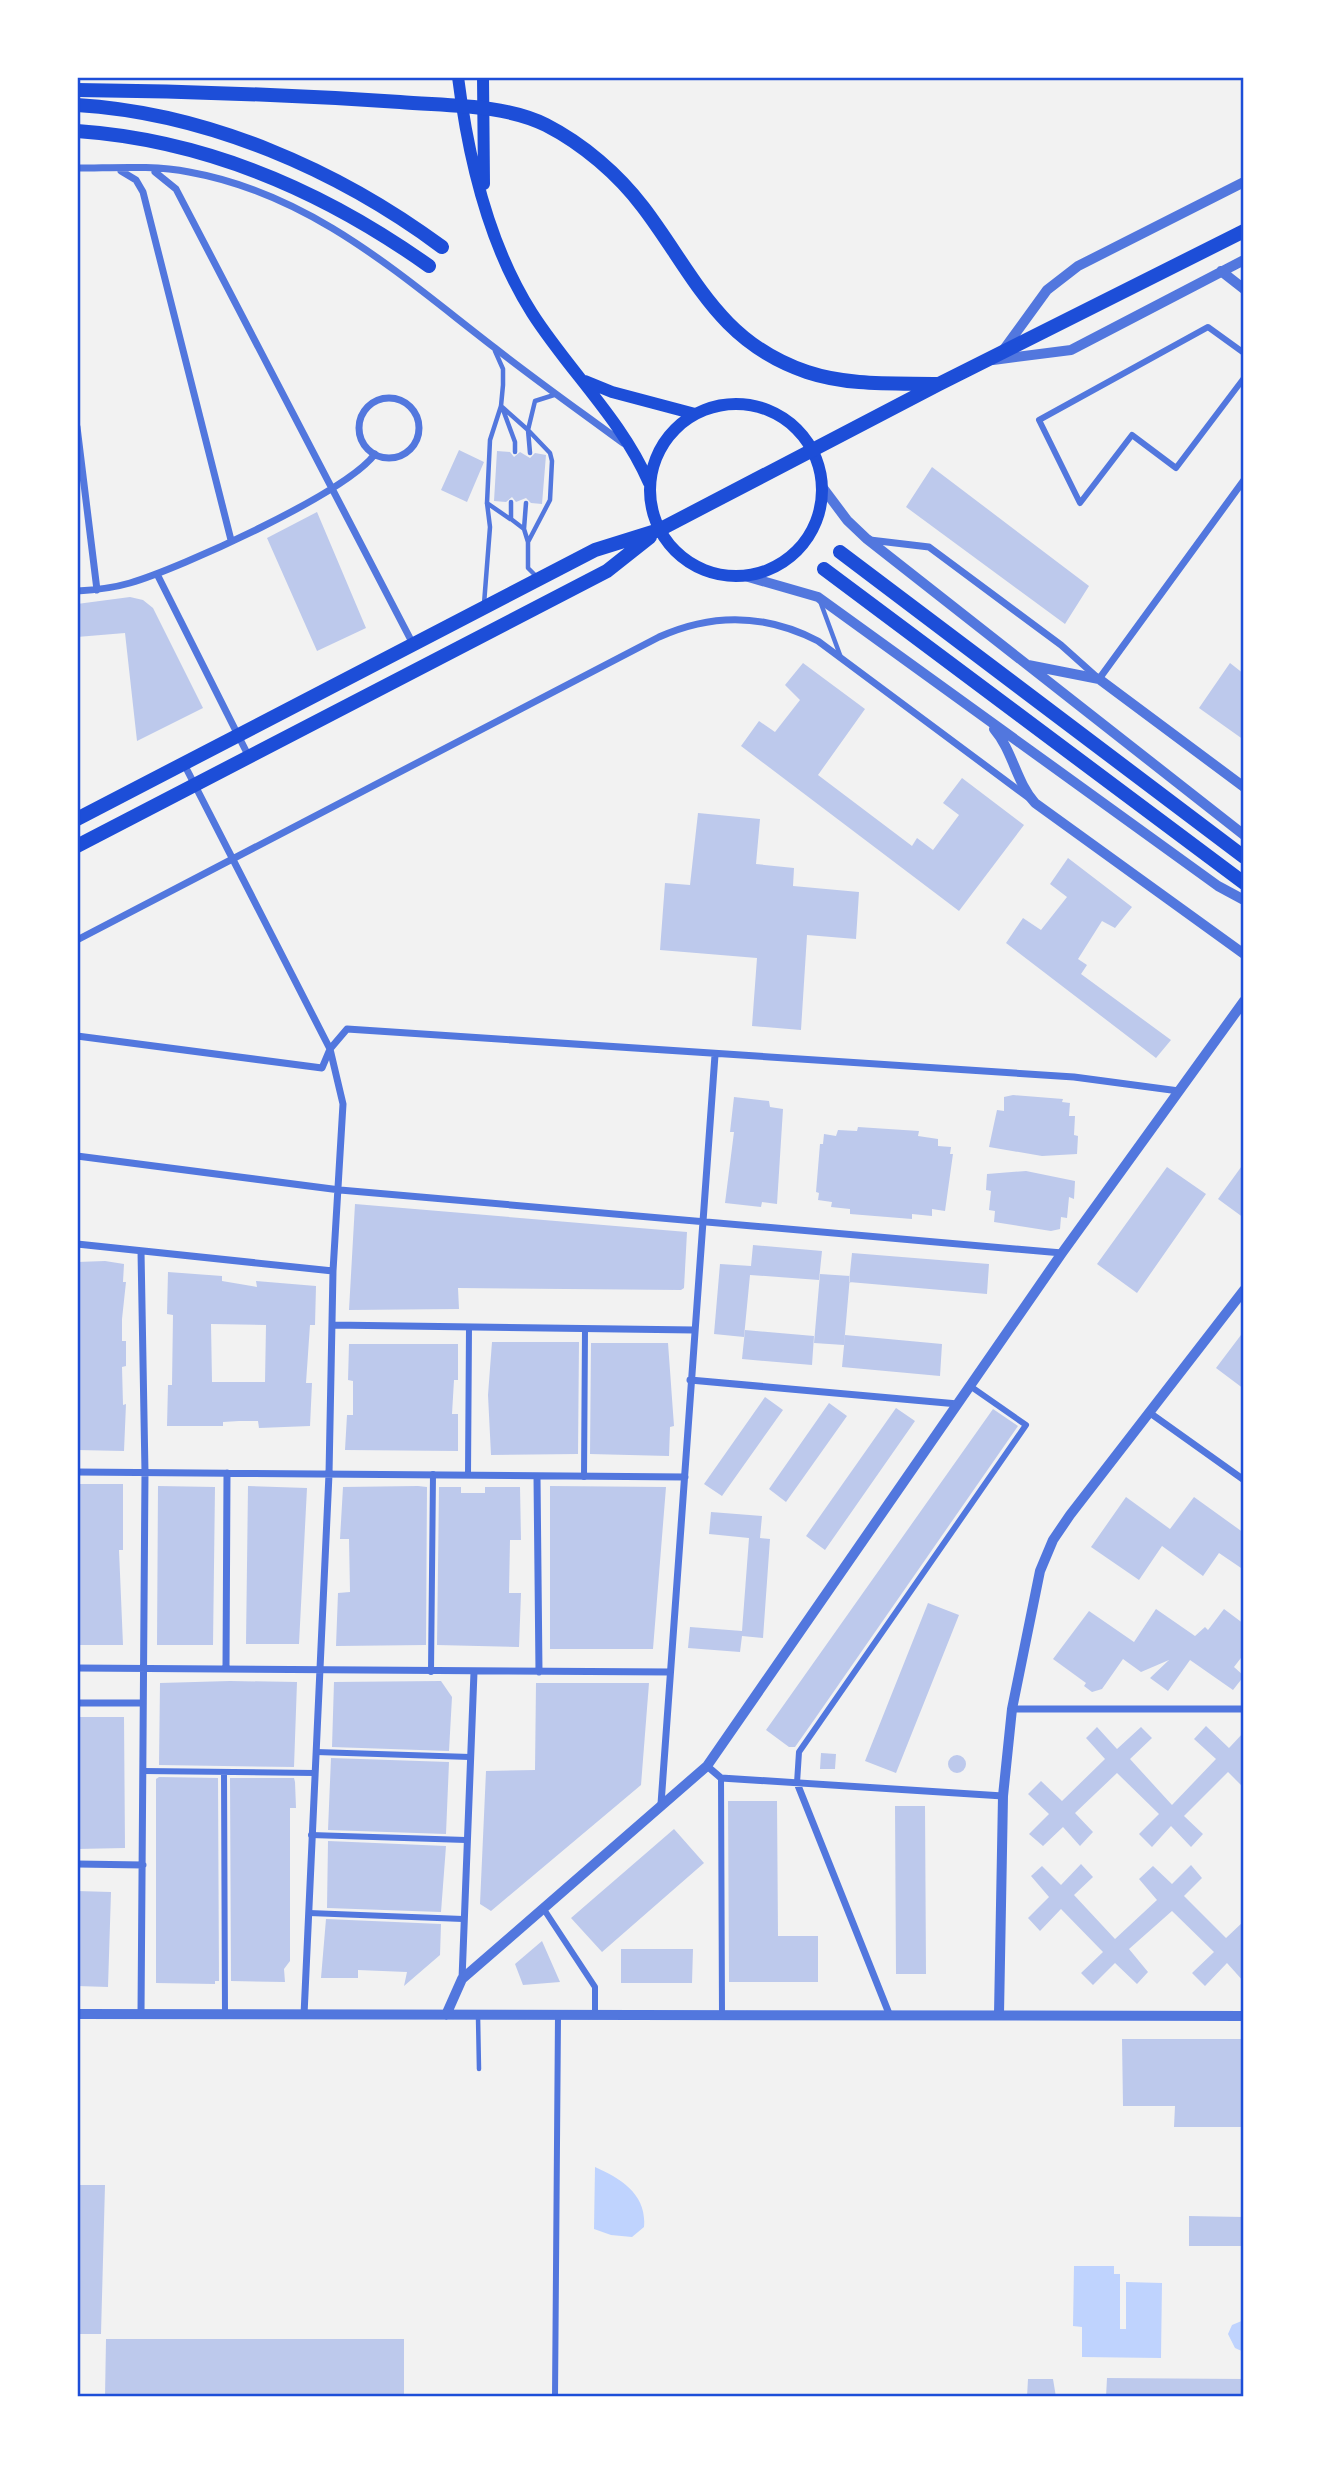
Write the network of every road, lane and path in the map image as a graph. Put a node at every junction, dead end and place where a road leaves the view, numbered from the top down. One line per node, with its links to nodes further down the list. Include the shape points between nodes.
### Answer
1 (458, 77): 10 (main road, via 464,129)
2 (483, 77): 10 (main road)
3 (77, 90): 23 (main road, via 253,93 518,115 555,130 620,179 711,307 753,345 790,366 831,378)
4 (77, 106): 12 (main road, via 188,124 287,158 369,199)
5 (77, 131): 14 (main road, via 181,148 257,171 357,219)
6 (77, 168): 7 (street)
7 (107, 168): 8 (street); 45 (street, via 132,176 143,192)
8 (141, 169): 17 (street, via 212,177 325,223 399,271); 36 (street, via 160,174 176,189)
9 (1244, 182): 18 (street, via 1078,266 1047,290)
10 (484, 202): 22 (main road, via 522,296)
11 (1244, 231): 18 (main road)
12 (442, 247)
13 (1244, 260): 15 (street)
14 (429, 266)
15 (1221, 271): 16 (street); 20 (street, via 1071,350)
16 (1244, 289)
17 (493, 347): 24 (street); 25 (lane, via 503,369)
18 (1001, 354): 20 (main road)
19 (1244, 354): 21 (street, via 1208,327 1039,420 1080,503 1132,435 1176,468)
20 (985, 362): 23 (main road)
21 (1244, 378)
22 (584, 380): 26 (main road, via 611,392); 29 (main road)
23 (939, 384): 30 (main road)
24 (559, 396): 28 (lane, via 535,401); 29 (street)
25 (501, 406): 28 (lane); 31 (lane); 39 (lane, via 490,440)
26 (695, 414): 30 (main road, via 721,405 749,405 775,413 797,429); 35 (main road, via 663,443)
27 (77, 427): 52 (street)
28 (528, 430): 32 (lane); 46 (lane, via 552,461 550,500)
29 (630, 448): 35 (main road)
30 (814, 450): 37 (main road); 43 (main road)
31 (515, 452)
32 (530, 453)
33 (375, 454): 33 (street, via 396,457 413,446 416,416 402,401 375,401 362,414 359,432); 36 (street, via 365,468)
34 (1244, 480): 59 (street)
35 (649, 484): 43 (main road)
36 (333, 488): 45 (street); 56 (street)
37 (823, 488): 44 (street); 51 (main road, via 820,513 809,537 792,556 770,570)
38 (511, 502): 41 (lane)
39 (486, 503): 41 (lane); 55 (lane, via 490,527 486,599)
40 (526, 503): 42 (lane)
41 (511, 519): 42 (lane)
42 (524, 529): 46 (lane)
43 (659, 530): 50 (main road, via 596,550); 51 (main road, via 695,566); 62 (main road, via 607,571)
44 (867, 539): 58 (street); 59 (street, via 929,547 1061,645)
45 (231, 540): 49 (street)
46 (528, 542): 50 (lane, via 532,575)
47 (840, 552): 70 (main road)
48 (824, 569): 72 (main road)
49 (157, 574): 52 (street); 61 (street)
50 (547, 575): 55 (main road)
51 (745, 576): 54 (street)
52 (97, 590): 53 (street)
53 (77, 592)
54 (818, 597): 57 (lane); 60 (street)
55 (474, 613): 56 (main road)
56 (413, 645): 61 (main road)
57 (841, 656): 66 (street); 71 (street, via 794,629 749,620 704,621 676,630)
58 (1026, 665): 59 (street); 68 (street)
59 (1099, 679): 65 (street)
60 (981, 714): 66 (street, via 1004,742); 73 (street, via 1218,886)
61 (237, 736): 62 (street); 63 (main road)
62 (249, 757): 64 (main road)
63 (184, 764): 64 (street); 67 (main road)
64 (195, 785): 69 (main road); 71 (street)
65 (1244, 787)
66 (1035, 803): 75 (street)
67 (77, 819)
68 (1244, 835)
69 (77, 846)
70 (1244, 857)
71 (233, 860): 74 (street); 78 (street)
72 (1244, 883)
73 (1244, 900)
74 (77, 940)
75 (1244, 954)
76 (1244, 1001): 80 (street)
77 (77, 1036): 78 (street, via 322,1068)
78 (330, 1049): 79 (street, via 347,1029); 82 (street, via 343,1104)
79 (715, 1055): 80 (street, via 1061,1076); 83 (street)
80 (1179, 1091): 86 (street)
81 (77, 1156): 82 (street)
82 (340, 1190): 83 (street); 87 (street)
83 (702, 1221): 86 (street); 92 (street)
84 (77, 1244): 85 (street)
85 (141, 1251): 87 (street); 98 (street)
86 (1062, 1254): 94 (street)
87 (333, 1271): 89 (street)
88 (1244, 1290): 96 (street)
89 (332, 1325): 90 (street); 100 (street)
90 (469, 1327): 91 (street); 102 (street)
91 (585, 1329): 92 (street); 104 (street)
92 (694, 1330): 93 (street)
93 (690, 1380): 95 (street); 105 (street)
94 (970, 1386): 95 (street); 126 (street, via 1026,1425 799,1752)
95 (958, 1404): 121 (street)
96 (1150, 1413): 106 (street); 117 (street, via 1053,1540 1033,1600)
97 (77, 1472): 98 (street)
98 (145, 1472): 99 (street); 108 (street)
99 (227, 1473): 100 (street); 109 (street)
100 (329, 1474): 101 (street); 110 (street)
101 (433, 1474): 102 (street); 111 (street)
102 (468, 1475): 103 (street)
103 (537, 1476): 104 (street); 113 (street)
104 (584, 1477): 105 (street)
105 (685, 1477): 114 (street)
106 (1244, 1480)
107 (77, 1668): 108 (street)
108 (142, 1669): 109 (street); 116 (street)
109 (226, 1669): 110 (street)
110 (320, 1670): 111 (street); 119 (street)
111 (431, 1672): 112 (street)
112 (474, 1672): 113 (street); 120 (street)
113 (538, 1672): 114 (street)
114 (670, 1672): 128 (street)
115 (77, 1703): 116 (street)
116 (143, 1703): 122 (street)
117 (1012, 1709): 118 (street); 127 (street)
118 (1244, 1709)
119 (316, 1752): 120 (street); 124 (street)
120 (470, 1757): 130 (street)
121 (707, 1766): 125 (street); 128 (street)
122 (144, 1771): 123 (street); 132 (street)
123 (224, 1772): 124 (street); 139 (street)
124 (314, 1773): 129 (street)
125 (720, 1778): 126 (street); 144 (street)
126 (797, 1783): 127 (street); 146 (street)
127 (1003, 1796): 140 (street)
128 (661, 1804): 133 (street)
129 (311, 1835): 130 (street); 134 (street)
130 (467, 1840): 135 (street)
131 (77, 1864): 132 (street)
132 (143, 1865): 138 (street)
133 (542, 1908): 136 (street); 145 (street, via 595,1987)
134 (309, 1913): 135 (street); 141 (street)
135 (463, 1919): 136 (street)
136 (462, 1979): 142 (street)
137 (77, 2014): 138 (street)
138 (141, 2014): 139 (street)
139 (225, 2014): 141 (street)
140 (999, 2014): 146 (street); 147 (street)
141 (304, 2015): 142 (street)
142 (446, 2015): 143 (street)
143 (478, 2015): 148 (street); 149 (lane)
144 (722, 2015): 145 (street); 146 (street)
145 (595, 2016): 148 (street)
146 (890, 2016)
147 (1244, 2016)
148 (558, 2017): 150 (street)
149 (479, 2069)
150 (555, 2397)

